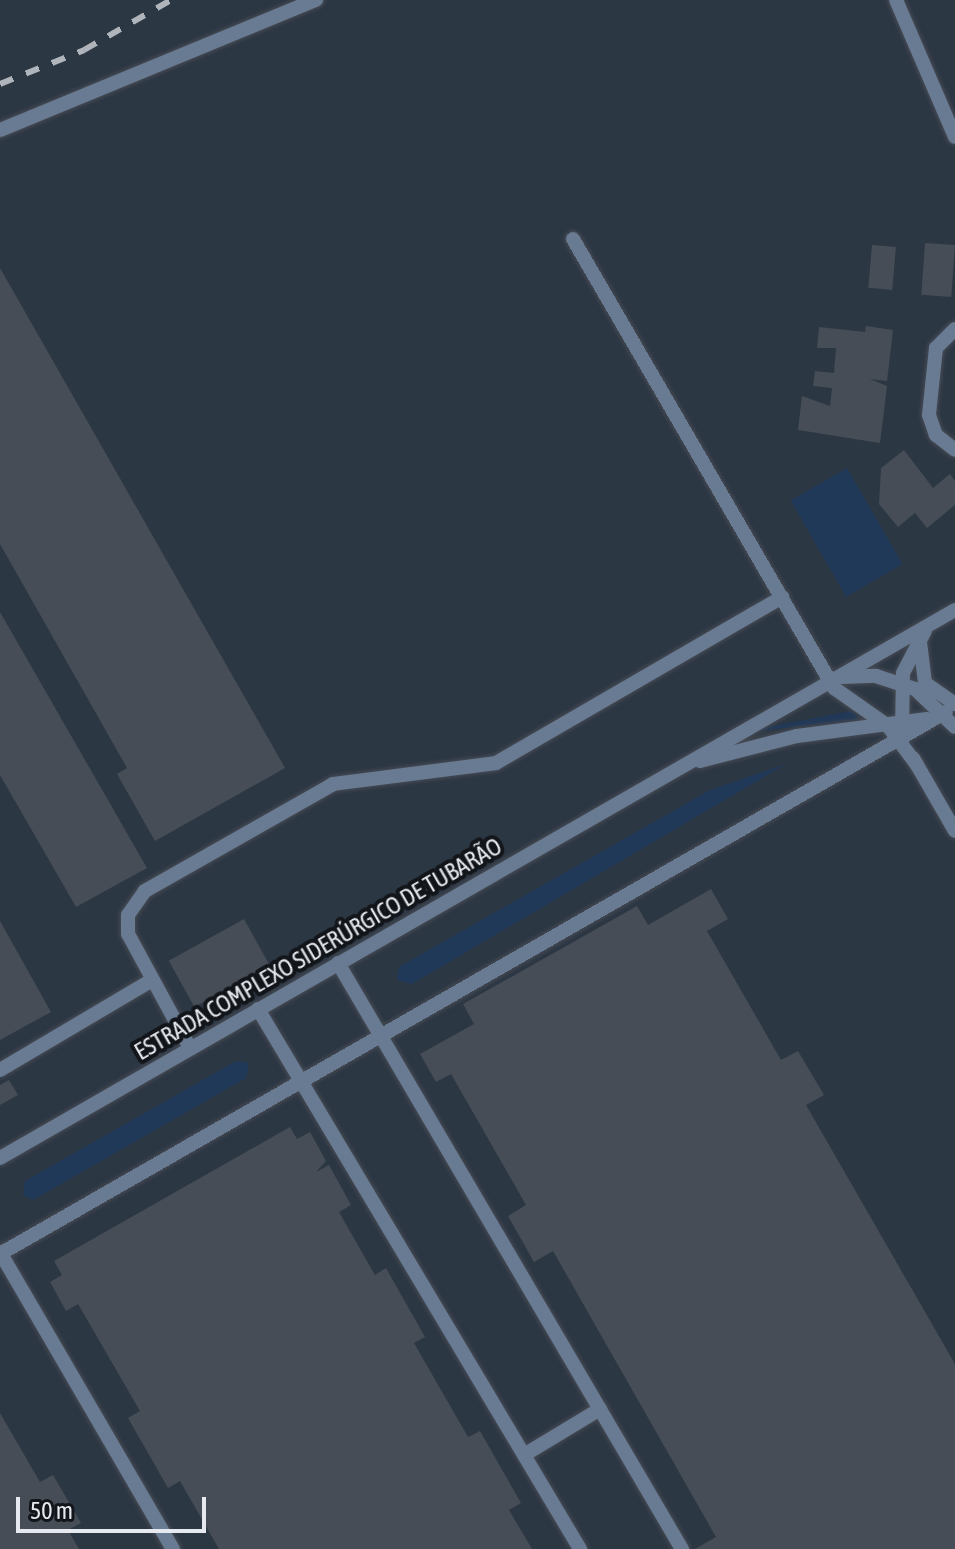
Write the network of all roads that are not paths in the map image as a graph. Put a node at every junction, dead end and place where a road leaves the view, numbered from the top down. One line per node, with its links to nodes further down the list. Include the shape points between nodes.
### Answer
1 (316, 0): 3 (lane)
2 (896, 0): 4 (lane)
3 (0, 130)
4 (955, 137)
5 (573, 239): 8 (lane)
6 (955, 329): 7 (lane, via 936,348 929,415 936,435)
7 (955, 450)
8 (782, 597): 11 (lane); 19 (lane, via 496,763 333,784 145,891 127,924)
9 (955, 610): 10 (lane, ESTRADA COMPLEXO SIDERÚRGICO DE TUBARÃO)
10 (930, 624): 11 (lane, ESTRADA COMPLEXO SIDERÚRGICO DE TUBARÃO); 12 (lane); 13 (lane, via 918,646 920,671 932,692)
11 (833, 679): 12 (lane); 15 (lane, via 846,701); 16 (lane, ESTRADA COMPLEXO SIDERÚRGICO DE TUBARÃO)
12 (900, 683): 13 (lane); 15 (lane)
13 (952, 708): 14 (lane); 15 (lane)
14 (955, 727)
15 (898, 732): 16 (lane, ESTRADA COMPLEXO SIDERÚRGICO DE TUBARÃO, via 769,742); 17 (lane); 21 (lane)
16 (659, 778): 18 (lane, ESTRADA COMPLEXO SIDERÚRGICO DE TUBARÃO)
17 (955, 831)
18 (338, 963): 20 (lane, ESTRADA COMPLEXO SIDERÚRGICO DE TUBARÃO); 21 (lane)
19 (152, 980): 22 (lane); 23 (lane)
20 (258, 1009): 22 (lane, ESTRADA COMPLEXO SIDERÚRGICO DE TUBARÃO); 24 (lane)
21 (381, 1036): 24 (lane); 27 (lane)
22 (190, 1048): 25 (lane, ESTRADA COMPLEXO SIDERÚRGICO DE TUBARÃO)
23 (0, 1070)
24 (301, 1081): 26 (lane); 28 (lane)
25 (0, 1158)
26 (0, 1253): 29 (lane)
27 (600, 1409): 28 (lane); 31 (lane)
28 (524, 1455): 30 (lane)
29 (173, 1549)
30 (580, 1549)
31 (682, 1549)

